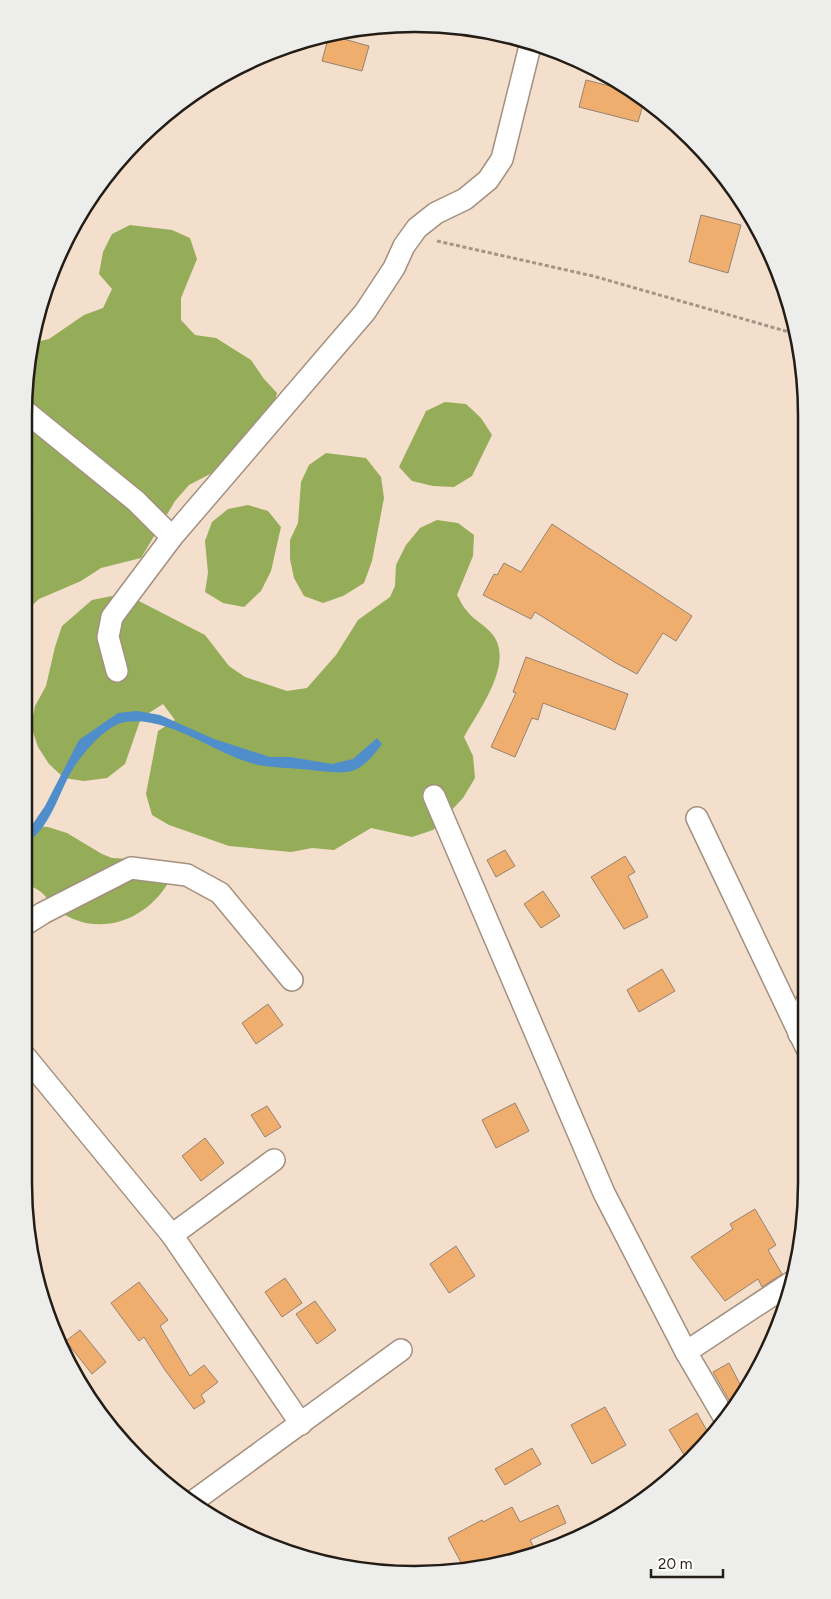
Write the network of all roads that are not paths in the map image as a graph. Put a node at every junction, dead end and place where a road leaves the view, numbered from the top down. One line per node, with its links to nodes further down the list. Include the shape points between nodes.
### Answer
1 (529, 50): 3 (street, via 502,159 488,180 465,199 436,213 417,228 365,312)
2 (32, 417): 3 (street, via 136,501)
3 (172, 537): 4 (street, via 112,616 108,637)
4 (117, 670)
5 (434, 796): 15 (street, via 604,1193)
6 (697, 818): 9 (street)
7 (32, 920): 8 (street, via 131,868 187,875 220,893)
8 (292, 980)
9 (798, 1027)
10 (32, 1065): 12 (street)
11 (274, 1160): 12 (street)
12 (172, 1235): 17 (street)
13 (784, 1287): 15 (street)
14 (401, 1350): 17 (street)
15 (686, 1352): 16 (street)
16 (722, 1413)
17 (301, 1424): 18 (street)
18 (198, 1498)

